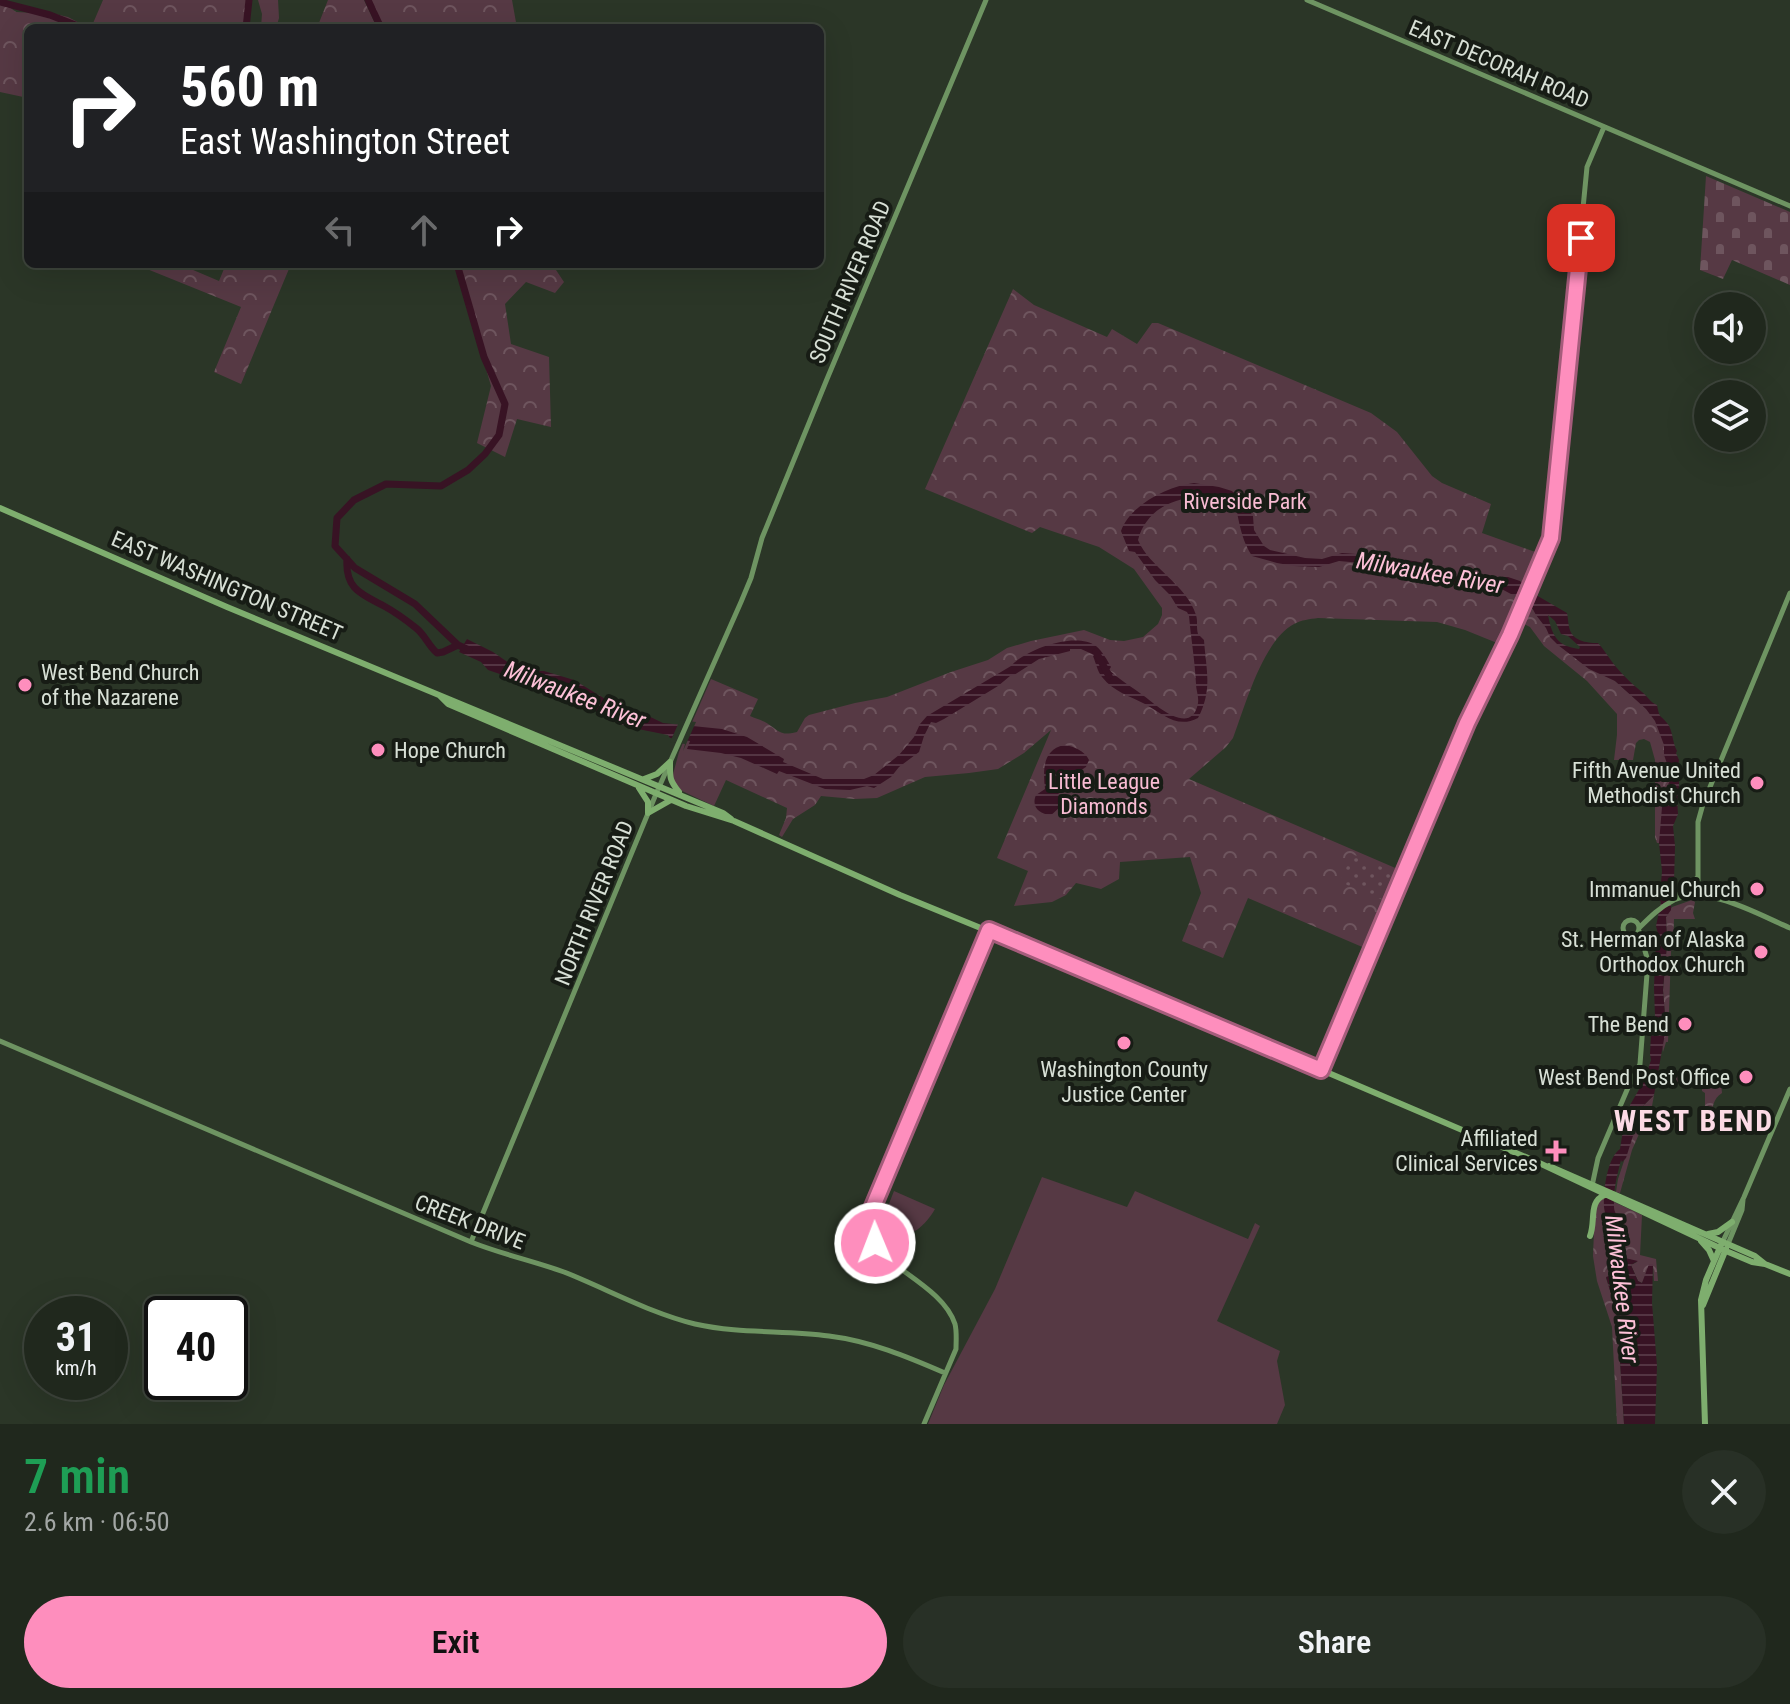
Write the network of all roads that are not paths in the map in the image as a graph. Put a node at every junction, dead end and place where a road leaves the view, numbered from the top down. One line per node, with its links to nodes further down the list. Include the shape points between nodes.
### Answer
1 (986, 0): 6 (street, SOUTH RIVER ROAD, via 762,538)
2 (1307, 0): 3 (street, EAST DECORAH ROAD)
3 (1604, 127): 4 (street, EAST DECORAH ROAD); 31 (street, via 1587,167 1552,531)
4 (1790, 206)
5 (0, 508): 8 (main road, EAST WASHINGTON STREET)
6 (751, 578): 9 (street, NORTH RIVER ROAD)
7 (1790, 593): 18 (street, via 1703,804)
8 (440, 696): 10 (main road, EAST WASHINGTON STREET); 11 (main road, EAST WASHINGTON STREET)
9 (670, 762): 10 (main road); 12 (street, NORTH RIVER ROAD); 14 (main road, via 671,783)
10 (644, 779): 12 (main road, EAST WASHINGTON STREET)
11 (637, 785): 13 (main road, EAST WASHINGTON STREET); 16 (main road, via 648,802)
12 (659, 786): 13 (street, NORTH RIVER ROAD); 14 (main road, EAST WASHINGTON STREET)
13 (656, 794): 15 (main road, EAST WASHINGTON STREET); 16 (street, NORTH RIVER ROAD)
14 (682, 795): 17 (main road, EAST WASHINGTON STREET)
15 (671, 800): 16 (main road); 17 (main road, EAST WASHINGTON STREET)
16 (648, 813): 41 (street, NORTH RIVER ROAD)
17 (734, 821): 26 (main road, EAST WASHINGTON STREET)
18 (1698, 875): 19 (street); 22 (street)
19 (1698, 884): 20 (street); 21 (street)
20 (1698, 895): 21 (street); 22 (street)
21 (1716, 898): 25 (street)
22 (1671, 901): 23 (street)
23 (1655, 912): 24 (street); 27 (street)
24 (1632, 919): 27 (street); 28 (street, via 1623,926)
25 (1790, 928)
26 (989, 930): 31 (main road, EAST WASHINGTON STREET); 46 (street, via 872,1209 881,1253 948,1310 957,1336)
27 (1639, 930): 28 (street); 29 (street)
28 (1627, 935): 29 (street)
29 (1645, 948): 33 (street, via 1640,1064 1601,1149)
30 (0, 1041): 41 (street, CREEK DRIVE)
31 (1321, 1070): 33 (main road, EAST WASHINGTON STREET)
32 (1790, 1089): 35 (street)
33 (1592, 1186): 34 (main road, EAST WASHINGTON STREET)
34 (1604, 1193): 36 (main road, EAST WASHINGTON STREET); 39 (main road, via 1595,1202)
35 (1744, 1197): 37 (street); 42 (street)
36 (1628, 1202): 38 (main road); 40 (main road)
37 (1732, 1222): 38 (main road); 42 (street)
38 (1708, 1234): 42 (main road)
39 (1590, 1236)
40 (1699, 1238): 42 (main road); 43 (main road)
41 (471, 1242): 46 (street, CREEK DRIVE, via 698,1325 848,1339 889,1349)
42 (1724, 1246): 43 (main road); 44 (main road); 45 (main road)
43 (1714, 1261): 45 (main road, via 1702,1290)
44 (1790, 1274)
45 (1702, 1309): 48 (main road)
46 (945, 1373): 47 (street)
47 (924, 1424)
48 (1705, 1424)

